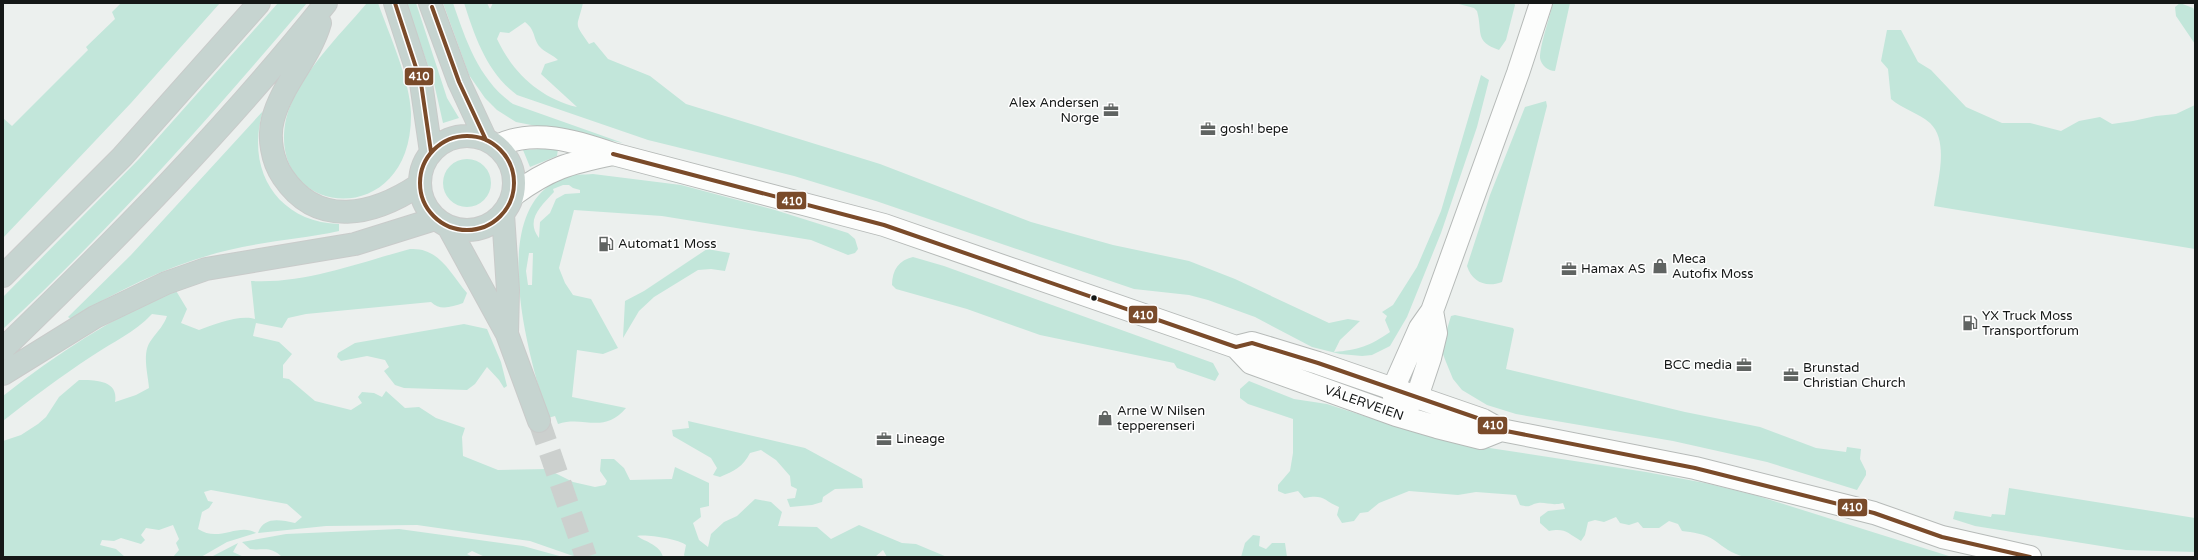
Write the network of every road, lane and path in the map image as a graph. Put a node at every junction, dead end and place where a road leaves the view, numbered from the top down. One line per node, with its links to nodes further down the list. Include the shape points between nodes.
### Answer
1 (258, 3): 13 (highway, via 122,156)
2 (325, 3): 9 (highway, via 316,38 284,90 273,119 271,139 273,156 279,172 298,195 310,204 341,212 360,211 378,206); 17 (highway, via 295,42 155,197)
3 (395, 3): 7 (highway, via 421,83)
4 (430, 3): 6 (highway, via 459,82)
5 (1541, 3): 14 (street, via 1516,80)
6 (491, 143): 7 (highway, via 469,136 450,138); 8 (street, VÅLERVEIEN, via 521,138 545,138 580,142); 10 (highway, via 506,156 512,168)
7 (431, 152): 9 (highway, via 422,168)
8 (613, 154): 10 (street, VÅLERVEIEN, via 559,166); 16 (street, VÅLERVEIEN, via 884,225)
9 (419, 185): 12 (highway, via 421,198 427,209)
10 (513, 194): 11 (highway)
11 (503, 214): 12 (highway, via 492,224 478,230 464,231); 15 (highway, via 508,290)
12 (442, 224): 15 (highway); 18 (highway, via 355,244 206,269 166,283 95,317)
13 (3, 276)
14 (1432, 311): 19 (street, via 1420,328); 20 (street, via 1436,333)
15 (507, 334): 22 (highway)
16 (1236, 346): 19 (street, VÅLERVEIEN, via 1252,343); 21 (street, VÅLERVEIEN, via 1251,363)
17 (3, 349)
18 (3, 374)
19 (1393, 389): 20 (street, VÅLERVEIEN); 21 (street)
20 (1417, 396): 21 (street); 23 (street, VÅLERVEIEN, via 1483,420)
21 (1396, 415): 23 (street, VÅLERVEIEN, via 1481,438)
22 (538, 421)
23 (1501, 430): 24 (street, VÅLERVEIEN, via 1695,468 1874,513 1942,536)
24 (2030, 557)

